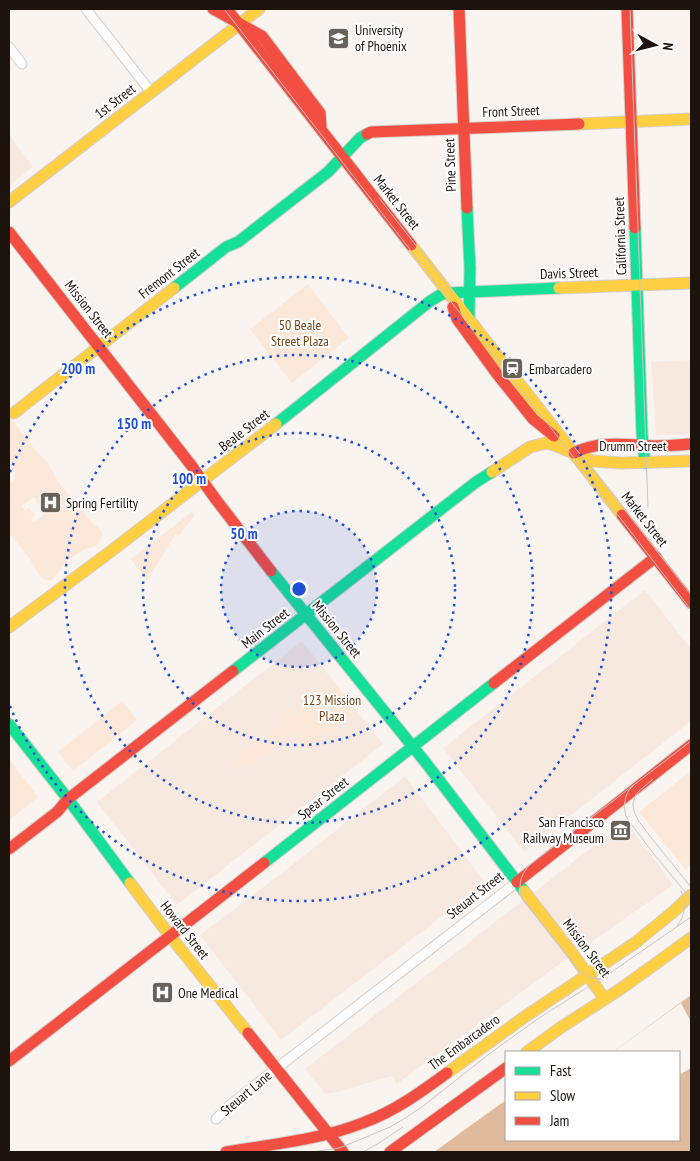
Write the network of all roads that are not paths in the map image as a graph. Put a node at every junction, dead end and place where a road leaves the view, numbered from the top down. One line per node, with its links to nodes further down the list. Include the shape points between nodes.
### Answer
1 (86, 9): 10 (street)
2 (214, 9): 7 (street, Market Street)
3 (227, 9): 7 (street, Market Street)
4 (259, 9): 7 (street, 1st Street)
5 (459, 9): 13 (street, Pine Street)
6 (626, 9): 12 (street, California Street)
7 (239, 24): 10 (street, 1st Street); 14 (street, Market Street, via 262,36 320,114 322,130)
8 (9, 47): 9 (street)
9 (22, 64)
10 (151, 92): 15 (street, 1st Street)
11 (691, 120): 12 (street, Front Street)
12 (631, 122): 13 (street, Front Street); 18 (street, California Street)
13 (464, 128): 14 (street, Front Street, via 371,132); 19 (street, Pine Street)
14 (342, 156): 20 (street, Market Street); 22 (street, Fremont Street, via 328,172)
15 (9, 202)
16 (9, 232): 22 (street, Mission Street)
17 (691, 283): 18 (street, Davis Street)
18 (636, 285): 19 (street, Davis Street); 25 (street, California Street)
19 (469, 292): 20 (street, Davis Street); 21 (street, Pine Street)
20 (448, 293): 21 (street, Market Street); 26 (street, Market Street, via 457,319 532,419); 29 (street, Beale Street, via 429,302)
21 (469, 320): 26 (street, Market Street)
22 (99, 347): 23 (street, Fremont Street); 29 (street, Mission Street)
23 (14, 413)
24 (691, 444): 25 (street, Drumm Street)
25 (643, 445): 26 (street, Drumm Street, via 595,446); 28 (street, California Street)
26 (574, 453): 28 (street, Drumm Street, via 593,461); 30 (street, Market Street); 32 (street, Main Street, via 554,444 530,447 476,482)
27 (691, 460): 28 (street, Drumm Street)
28 (645, 463)
29 (202, 481): 32 (street, Mission Street); 33 (street, Beale Street)
30 (656, 557): 31 (street, Market Street); 36 (street, Spear Street)
31 (691, 603)
32 (306, 615): 36 (street, Mission Street); 37 (street, Main Street)
33 (9, 627)
34 (9, 724): 37 (street, Howard Street)
35 (691, 745): 39 (street, Steuart Street)
36 (414, 746): 39 (street, Mission Street); 41 (street, Spear Street)
37 (68, 799): 38 (street, Main Street, via 57,812); 41 (street, Howard Street)
38 (9, 849)
39 (516, 882): 43 (street, Mission Street); 47 (street, Steuart Street)
40 (691, 895): 43 (street, The Embarcadero, via 634,944)
41 (170, 936): 46 (street, Spear Street); 47 (street, Howard Street)
42 (691, 938): 44 (street)
43 (588, 974): 44 (street, Mission Street); 50 (street, The Embarcadero, via 395,1108 366,1122)
44 (604, 998): 45 (street)
45 (528, 1051)
46 (9, 1062)
47 (276, 1068): 49 (street, Steuart Lane); 50 (street, Howard Street)
48 (505, 1069): 53 (street)
49 (216, 1119)
50 (328, 1134): 51 (street, The Embarcadero); 52 (street, Howard Street)
51 (226, 1152)
52 (343, 1152)
53 (390, 1152)

